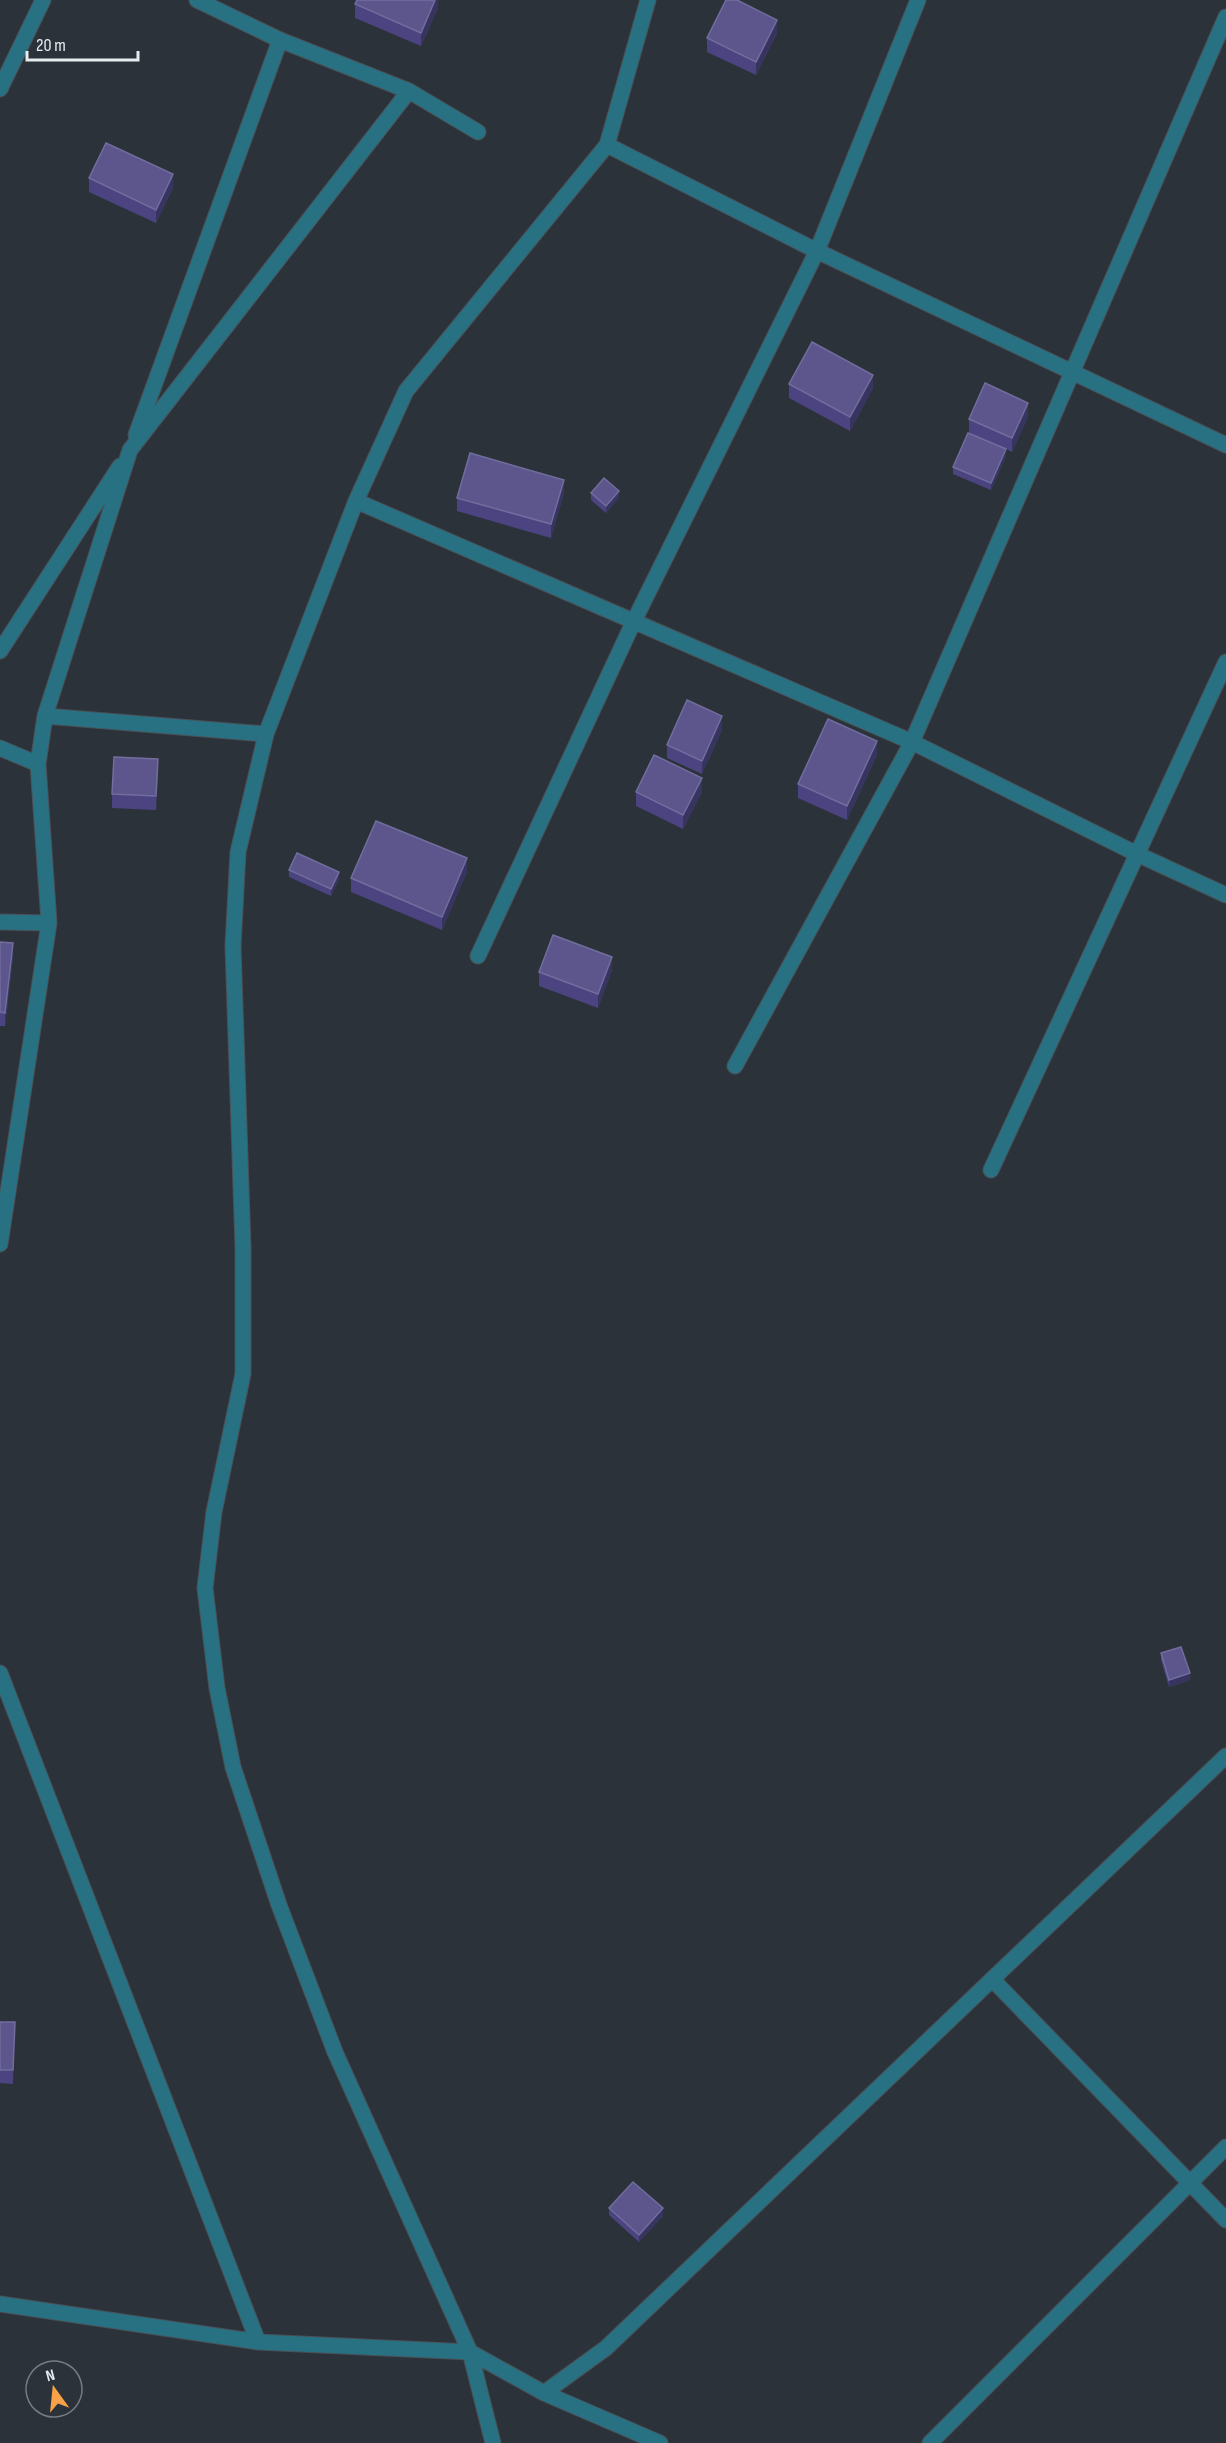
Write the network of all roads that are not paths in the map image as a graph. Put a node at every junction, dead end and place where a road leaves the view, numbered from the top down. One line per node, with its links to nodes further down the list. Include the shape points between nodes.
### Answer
1 (43, 0): 7 (street)
2 (197, 0): 6 (street)
3 (648, 0): 10 (street)
4 (918, 0): 11 (street)
5 (1226, 17): 12 (street)
6 (280, 40): 8 (street); 14 (street)
7 (0, 89)
8 (409, 91): 9 (street); 14 (street)
9 (478, 132)
10 (607, 146): 11 (street); 15 (street, via 406,391)
11 (817, 250): 12 (street); 16 (street)
12 (1073, 372): 13 (street); 21 (street)
13 (1226, 446)
14 (130, 450): 17 (street); 19 (street)
15 (356, 501): 16 (street); 20 (street)
16 (633, 622): 21 (street); 28 (street)
17 (0, 651)
18 (1226, 663): 24 (street)
19 (45, 716): 20 (street); 23 (street)
20 (266, 734): 40 (street, via 238,852 236,876 233,946 243,1374 214,1512 205,1588 217,1688 233,1767 327,2031)
21 (912, 742): 24 (street); 29 (street)
22 (0, 748): 23 (street)
23 (38, 764): 27 (street)
24 (1137, 854): 25 (street); 30 (street)
25 (1226, 894)
26 (0, 922): 27 (street)
27 (49, 923): 31 (street)
28 (477, 956)
29 (735, 1066)
30 (991, 1170)
31 (0, 1244)
32 (0, 1673): 39 (street)
33 (1226, 1756): 34 (street)
34 (992, 1979): 36 (street); 41 (street, via 606,2348)
35 (1226, 2147): 36 (street)
36 (1190, 2183): 37 (street); 44 (street)
37 (1226, 2220)
38 (0, 2304): 39 (street)
39 (258, 2342): 40 (street)
40 (470, 2352): 41 (street); 42 (street)
41 (544, 2393): 43 (street)
42 (492, 2443)
43 (660, 2443)
44 (930, 2443)

